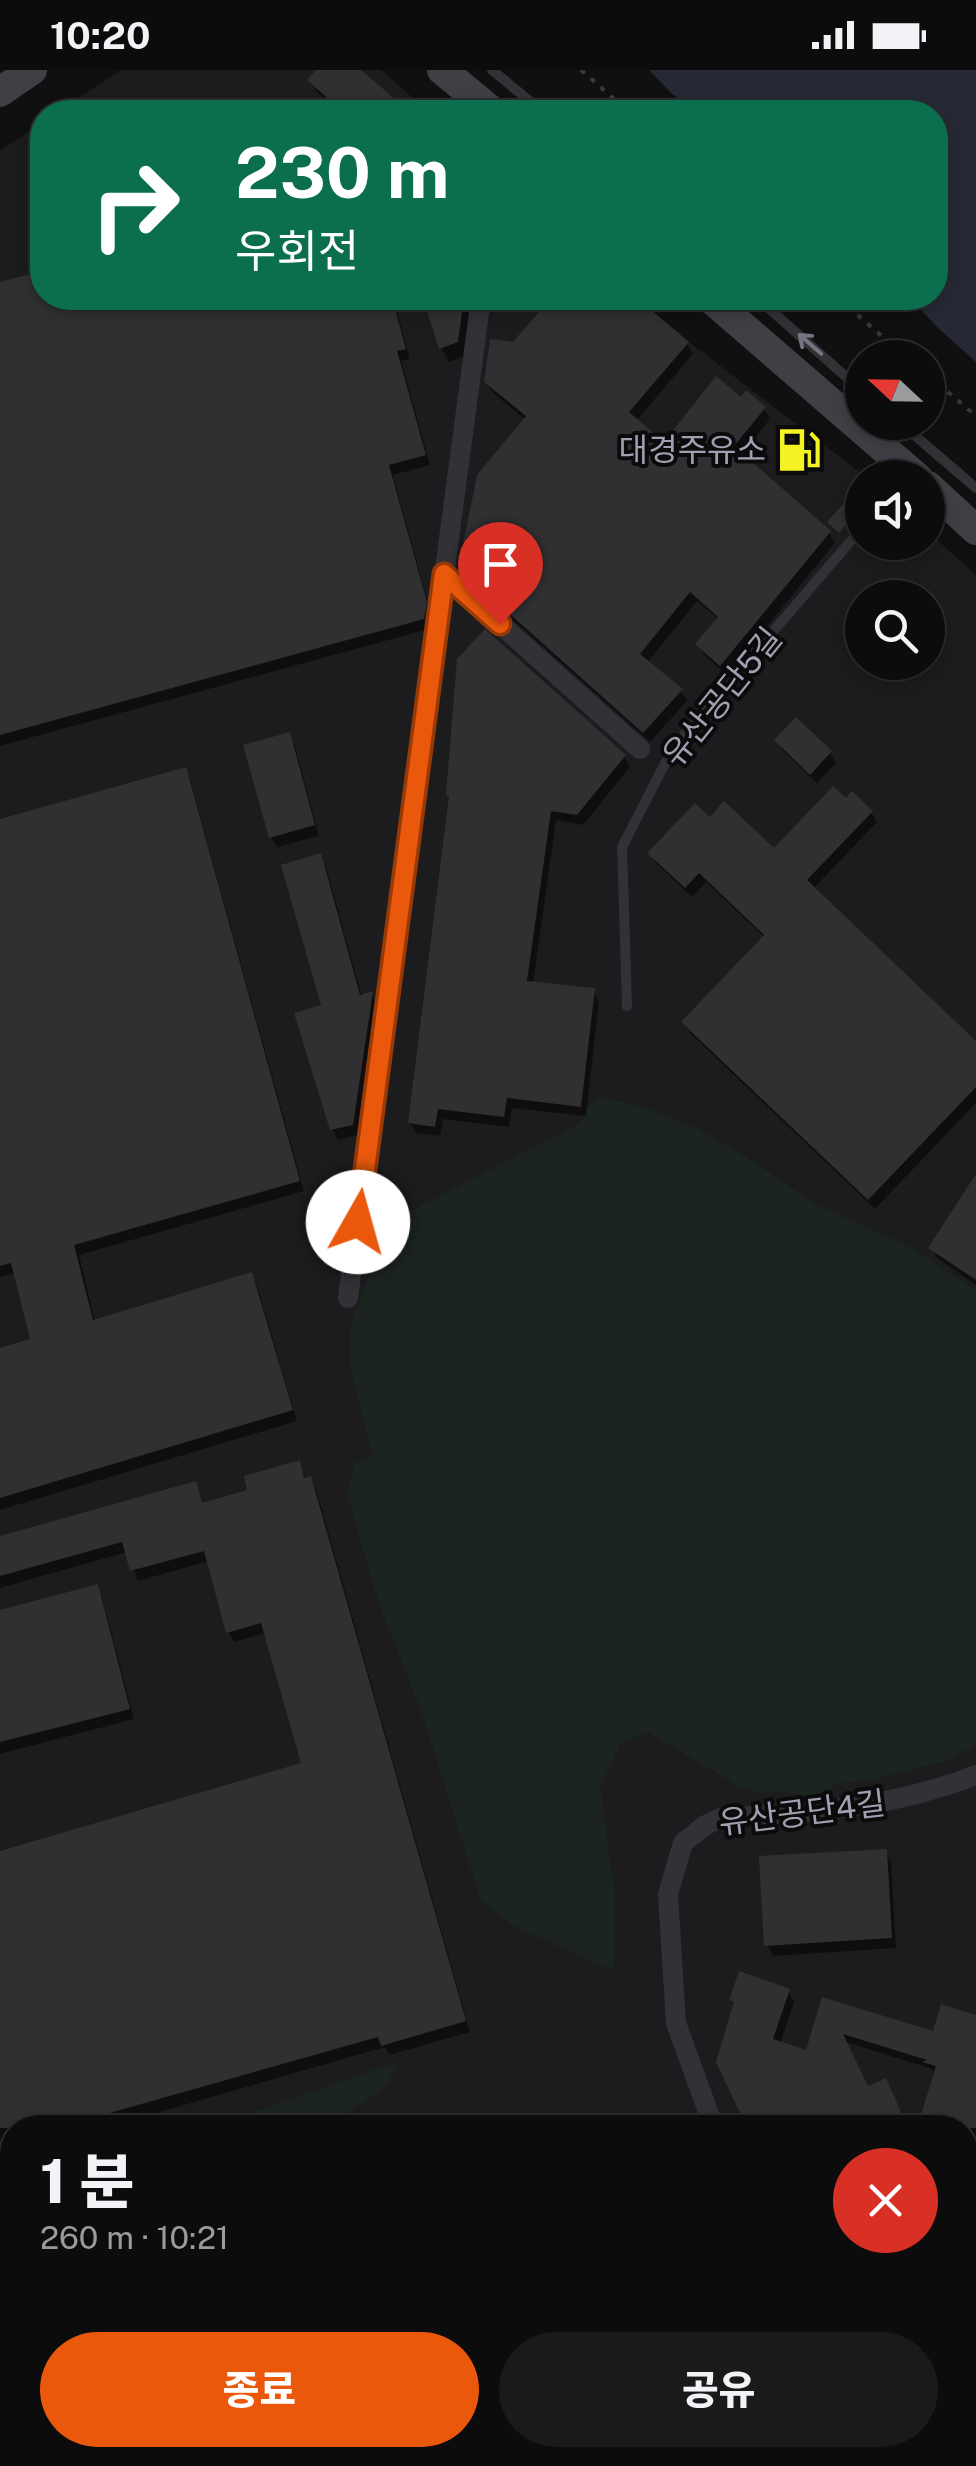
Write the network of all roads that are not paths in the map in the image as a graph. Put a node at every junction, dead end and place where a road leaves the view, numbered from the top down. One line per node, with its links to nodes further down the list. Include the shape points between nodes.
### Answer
1 (32, 70): 4 (main road)
2 (442, 70): 5 (main road)
3 (492, 70): 6 (lane)
4 (0, 92)
5 (478, 100)
6 (528, 100)
7 (478, 310): 17 (street)
8 (724, 310): 12 (main road)
9 (771, 310): 10 (lane, one-way to 9)
10 (845, 376)
11 (920, 440): 13 (lane)
12 (895, 460)
13 (976, 488)
14 (945, 503): 15 (main road)
15 (976, 530)
16 (845, 548): 19 (lane, 유산공단5길, via 674,748 622,848)
17 (444, 574): 18 (street); 20 (street)
18 (640, 749)
19 (627, 1006)
20 (348, 1298)
21 (976, 1775): 22 (street, 유산공단4길, via 892,1802 720,1818 683,1843 668,1894 676,2024)
22 (709, 2115)

